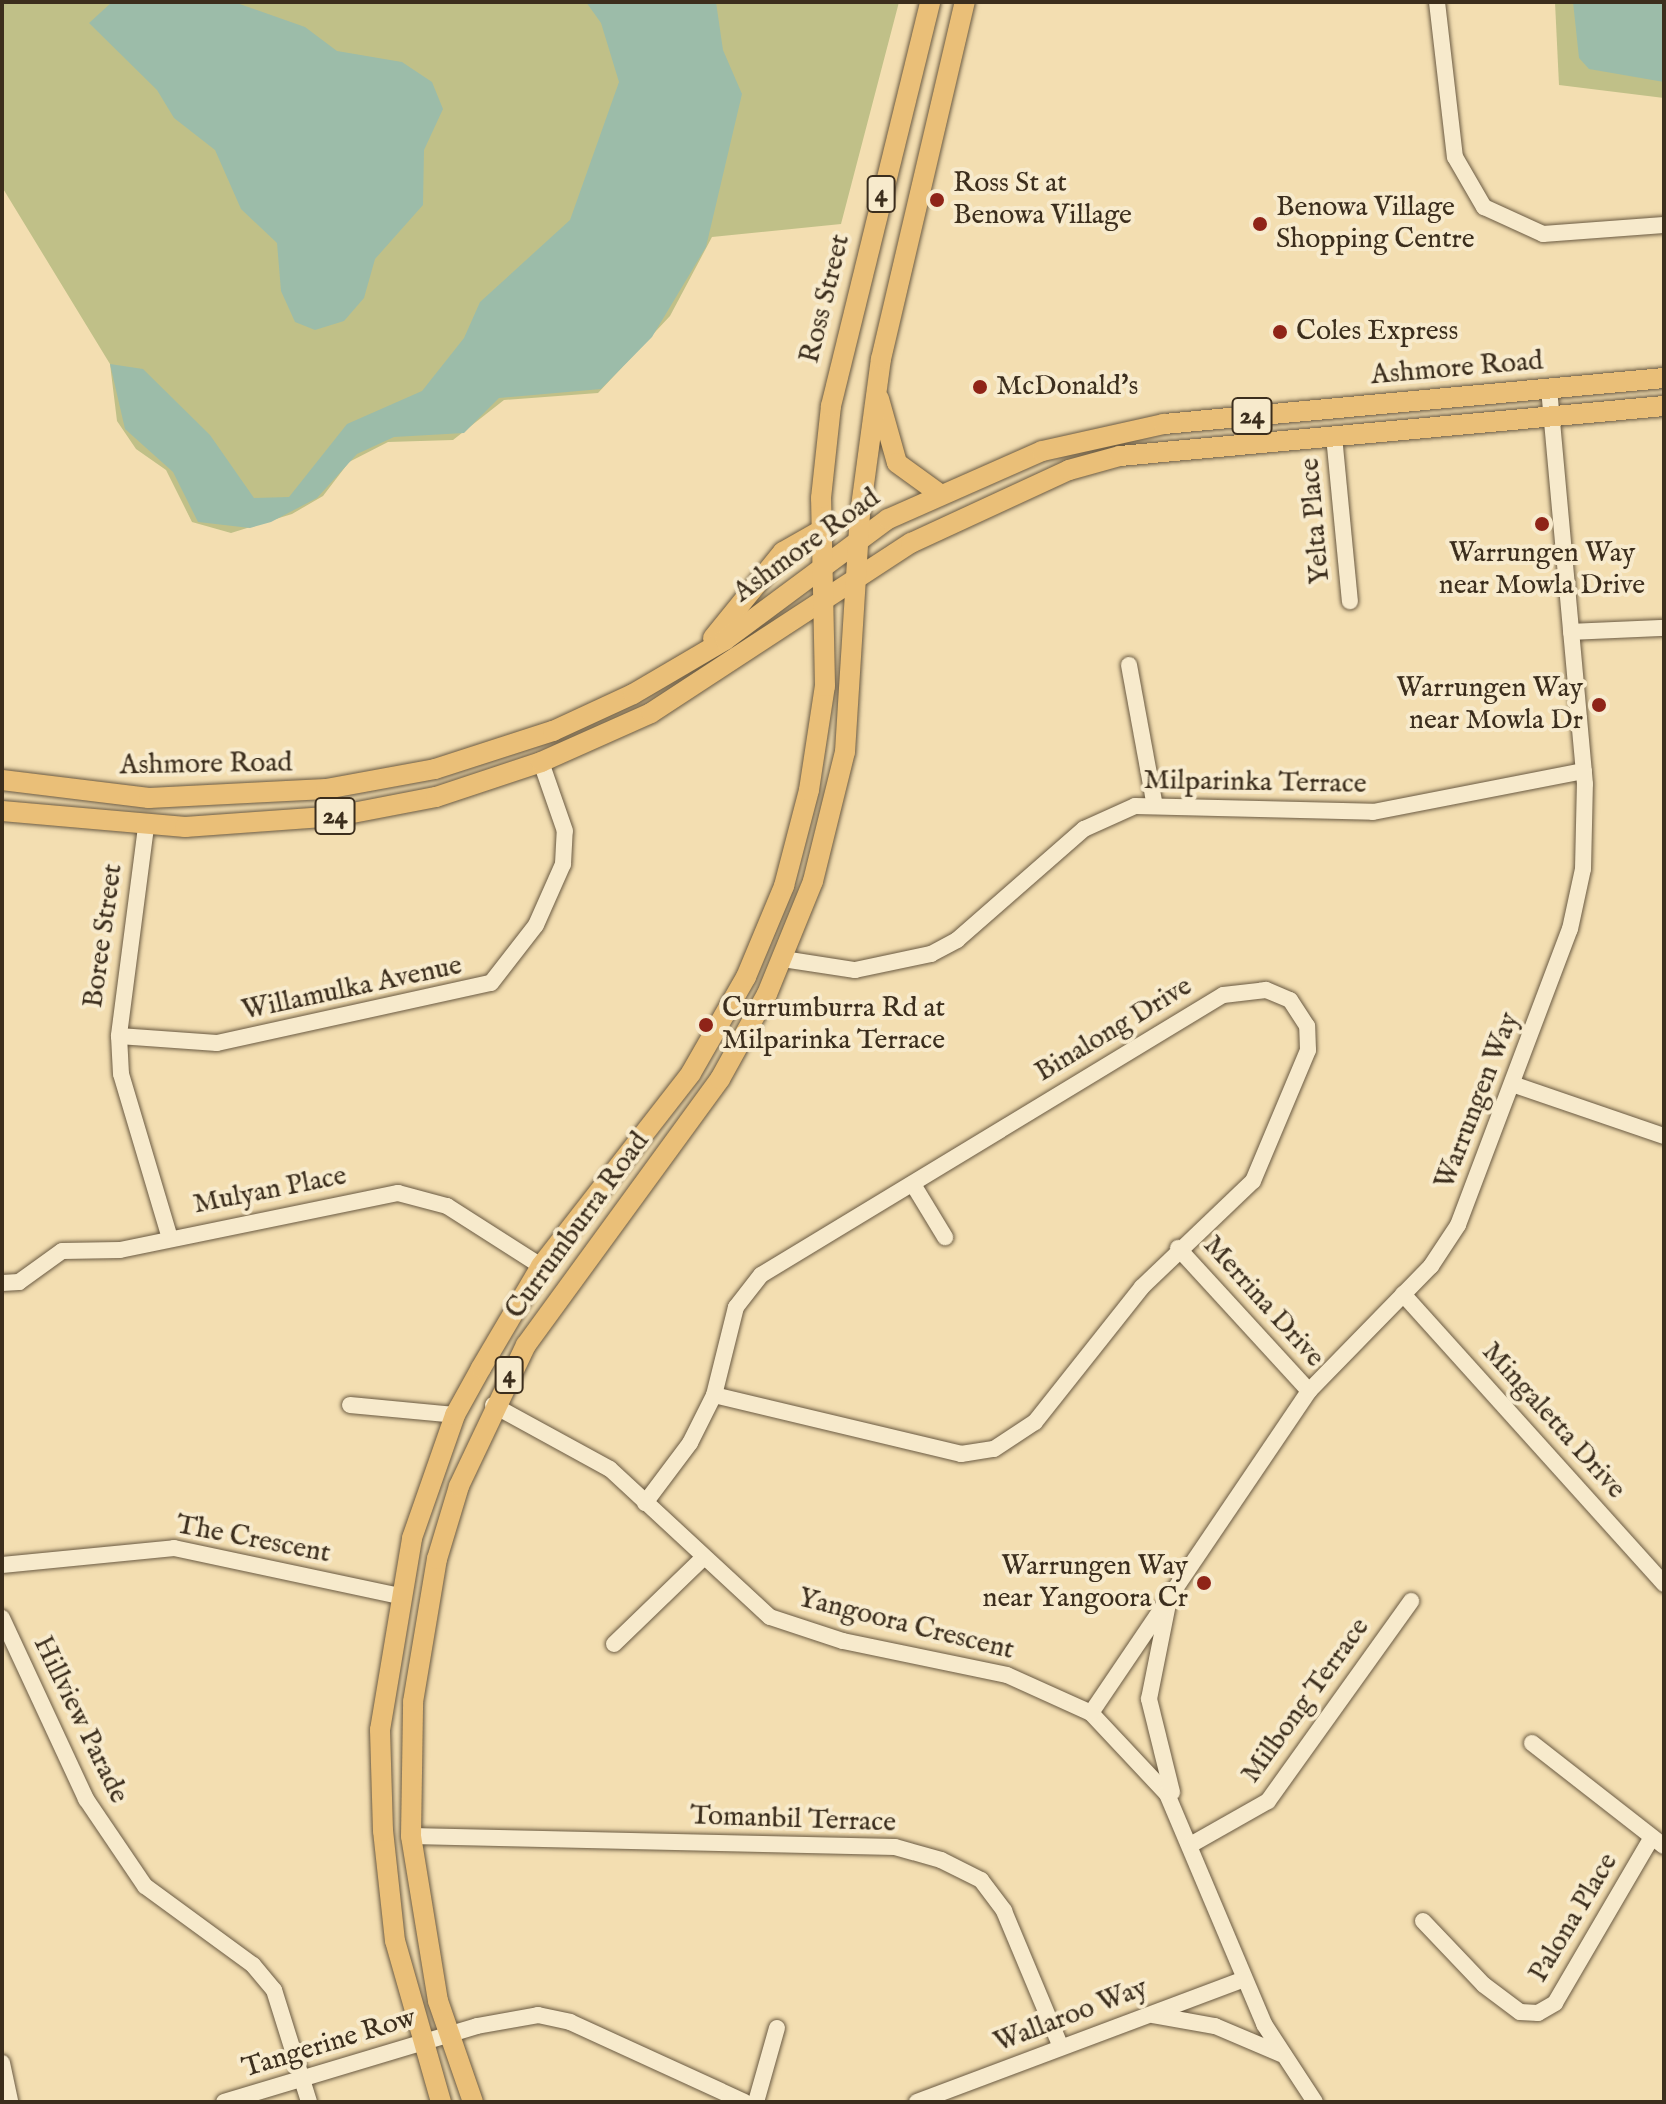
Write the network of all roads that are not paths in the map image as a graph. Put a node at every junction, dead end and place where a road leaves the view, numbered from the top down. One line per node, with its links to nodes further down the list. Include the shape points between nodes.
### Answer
1 (930, 2): 12 (main road, Ross Street / 4, via 839,360)
2 (965, 2): 6 (main road, 4)
3 (1437, 2): 4 (street, via 1455,157 1484,207 1543,234)
4 (1664, 225)
5 (1664, 378): 7 (main road, Ashmore Road / 24)
6 (877, 387): 11 (main road, via 897,463); 13 (main road, 4)
7 (1549, 389): 9 (street, Warrungen Way); 11 (main road, Ashmore Road / 24, via 1137,428 1020,458)
8 (1664, 406): 9 (main road, Ashmore Road / 24)
9 (1550, 416): 10 (main road, Ashmore Road / 24); 19 (street, Warrungen Way)
10 (1334, 436): 15 (main road, Ashmore Road / 24, via 1120,456 1069,470 930,532); 17 (street, Yelta Place)
11 (937, 492): 13 (main road, Ashmore Road / 24)
12 (820, 531): 14 (main road, Ross Street / 4); 20 (main road, via 783,552)
13 (858, 538): 14 (main road, Ashmore Road / 24); 15 (main road, Currumburra Road / 4)
14 (820, 568): 16 (main road, Currumburra Road / 4); 20 (main road, Ashmore Road / 24)
15 (855, 579): 16 (main road, Ashmore Road / 24); 28 (main road, Currumburra Road / 4, via 843,764)
16 (823, 601): 22 (main road, Ashmore Road / 24, via 687,693); 36 (main road, Currumburra Road / 4, via 825,686 815,762 798,840 759,948 691,1073)
17 (1350, 601)
18 (1664, 628): 19 (street)
19 (1571, 632): 23 (street, Warrungen Way)
20 (695, 660): 24 (main road, Ashmore Road / 24, via 553,731 399,778 270,794 149,798)
21 (1129, 665): 25 (street)
22 (541, 762): 27 (main road, Ashmore Road / 24, via 387,808 271,824); 29 (street, Willamulka Avenue, via 565,831 563,864 536,925 491,983 217,1043)
23 (1584, 771): 25 (street, Milparinka Terrace, via 1373,812); 30 (street, Warrungen Way, via 1583,869)
24 (2, 780)
25 (1155, 806): 28 (street, Milparinka Terrace, via 1135,806 1084,829 957,940 931,954 855,970)
26 (2, 811): 27 (main road, Ashmore Road / 24)
27 (146, 827): 29 (street, Boree Street)
28 (783, 959): 42 (main road, Currumburra Road / 4, via 720,1079 562,1289)
29 (119, 1036): 34 (street, Boree Street, via 121,1074)
30 (1515, 1085): 31 (street); 38 (street, Warrungen Way, via 1458,1225)
31 (1664, 1136)
32 (914, 1186): 33 (street); 35 (street, Binalong Drive, via 1223,995 1266,990 1290,1000 1307,1026 1308,1050 1253,1181); 40 (street, Binalong Drive, via 761,1275 736,1307)
33 (945, 1237)
34 (170, 1238): 36 (street, Mulyan Place, via 398,1193 447,1206); 37 (street, Mulyan Place, via 120,1250 62,1251 19,1282)
35 (1178, 1248): 39 (street, Merrina Drive); 40 (street, Binalong Drive, via 1072,1383 1035,1422 994,1449 961,1454)
36 (541, 1266): 43 (main road, Currumburra Road / 4)
37 (2, 1283)
38 (1403, 1294): 39 (street, Warrungen Way); 47 (street, Mingaletta Drive)
39 (1309, 1391): 48 (street, Warrungen Way)
40 (714, 1395): 44 (street, Binalong Drive, via 690,1443)
41 (350, 1405): 43 (street)
42 (493, 1405): 44 (street, Yangoora Crescent, via 610,1469); 56 (main road, Currumburra Road / 4, via 451,1510 426,1612 410,1740)
43 (455, 1415): 49 (main road, Currumburra Road / 4)
44 (645, 1503): 45 (street, Yangoora Crescent)
45 (702, 1559): 52 (street); 53 (street, Yangoora Crescent, via 770,1617 803,1630 1007,1675)
46 (2, 1565): 49 (street, The Crescent, via 174,1548)
47 (1664, 1584)
48 (1172, 1591): 53 (street, Warrungen Way); 55 (street, Yangoora Crescent, via 1149,1699)
49 (399, 1596): 64 (main road, Currumburra Road / 4, via 380,1730 383,1831 395,1941)
50 (1411, 1601): 58 (street, Milbong Terrace, via 1290,1777 1243,1819)
51 (2, 1618): 68 (street, Hillview Parade, via 97,1818 153,1895 265,1978)
52 (614, 1644)
53 (1091, 1713): 55 (street, Yangoora Crescent, via 1158,1780)
54 (1532, 1743): 57 (street)
55 (1180, 1819): 58 (street, Yangoora Crescent)
56 (411, 1836): 63 (main road, Currumburra Road / 4, via 421,1928); 65 (street, Tomanbil Terrace, via 895,1847 941,1860 981,1880 1004,1911)
57 (1658, 1841): 59 (street, Palona Place, via 1555,2003 1538,2013 1520,2012 1484,1985)
58 (1192, 1844): 60 (street, Yangoora Crescent)
59 (1423, 1921)
60 (1244, 1979): 61 (street, Wallaroo Way); 66 (street, Yangoora Crescent)
61 (1147, 2015): 65 (street, Wallaroo Way); 66 (street, via 1215,2026)
62 (777, 2028): 75 (street)
63 (448, 2035): 64 (street, Tangerine Row); 73 (main road, Currumburra Road / 4); 74 (street, via 505,2019 550,2017)
64 (421, 2043): 68 (street, Tangerine Row); 72 (main road, Currumburra Road / 4)
65 (1061, 2047): 76 (street, Wallaroo Way)
66 (1281, 2054): 77 (street, Yangoora Crescent)
67 (2, 2063): 69 (street)
68 (302, 2079): 70 (street, Tangerine Row); 71 (street, Hillview Parade)
69 (10, 2102)
70 (224, 2102)
71 (309, 2102)
72 (441, 2102)
73 (473, 2102)
74 (745, 2102)
75 (756, 2102)
76 (917, 2102)
77 (1315, 2102)

